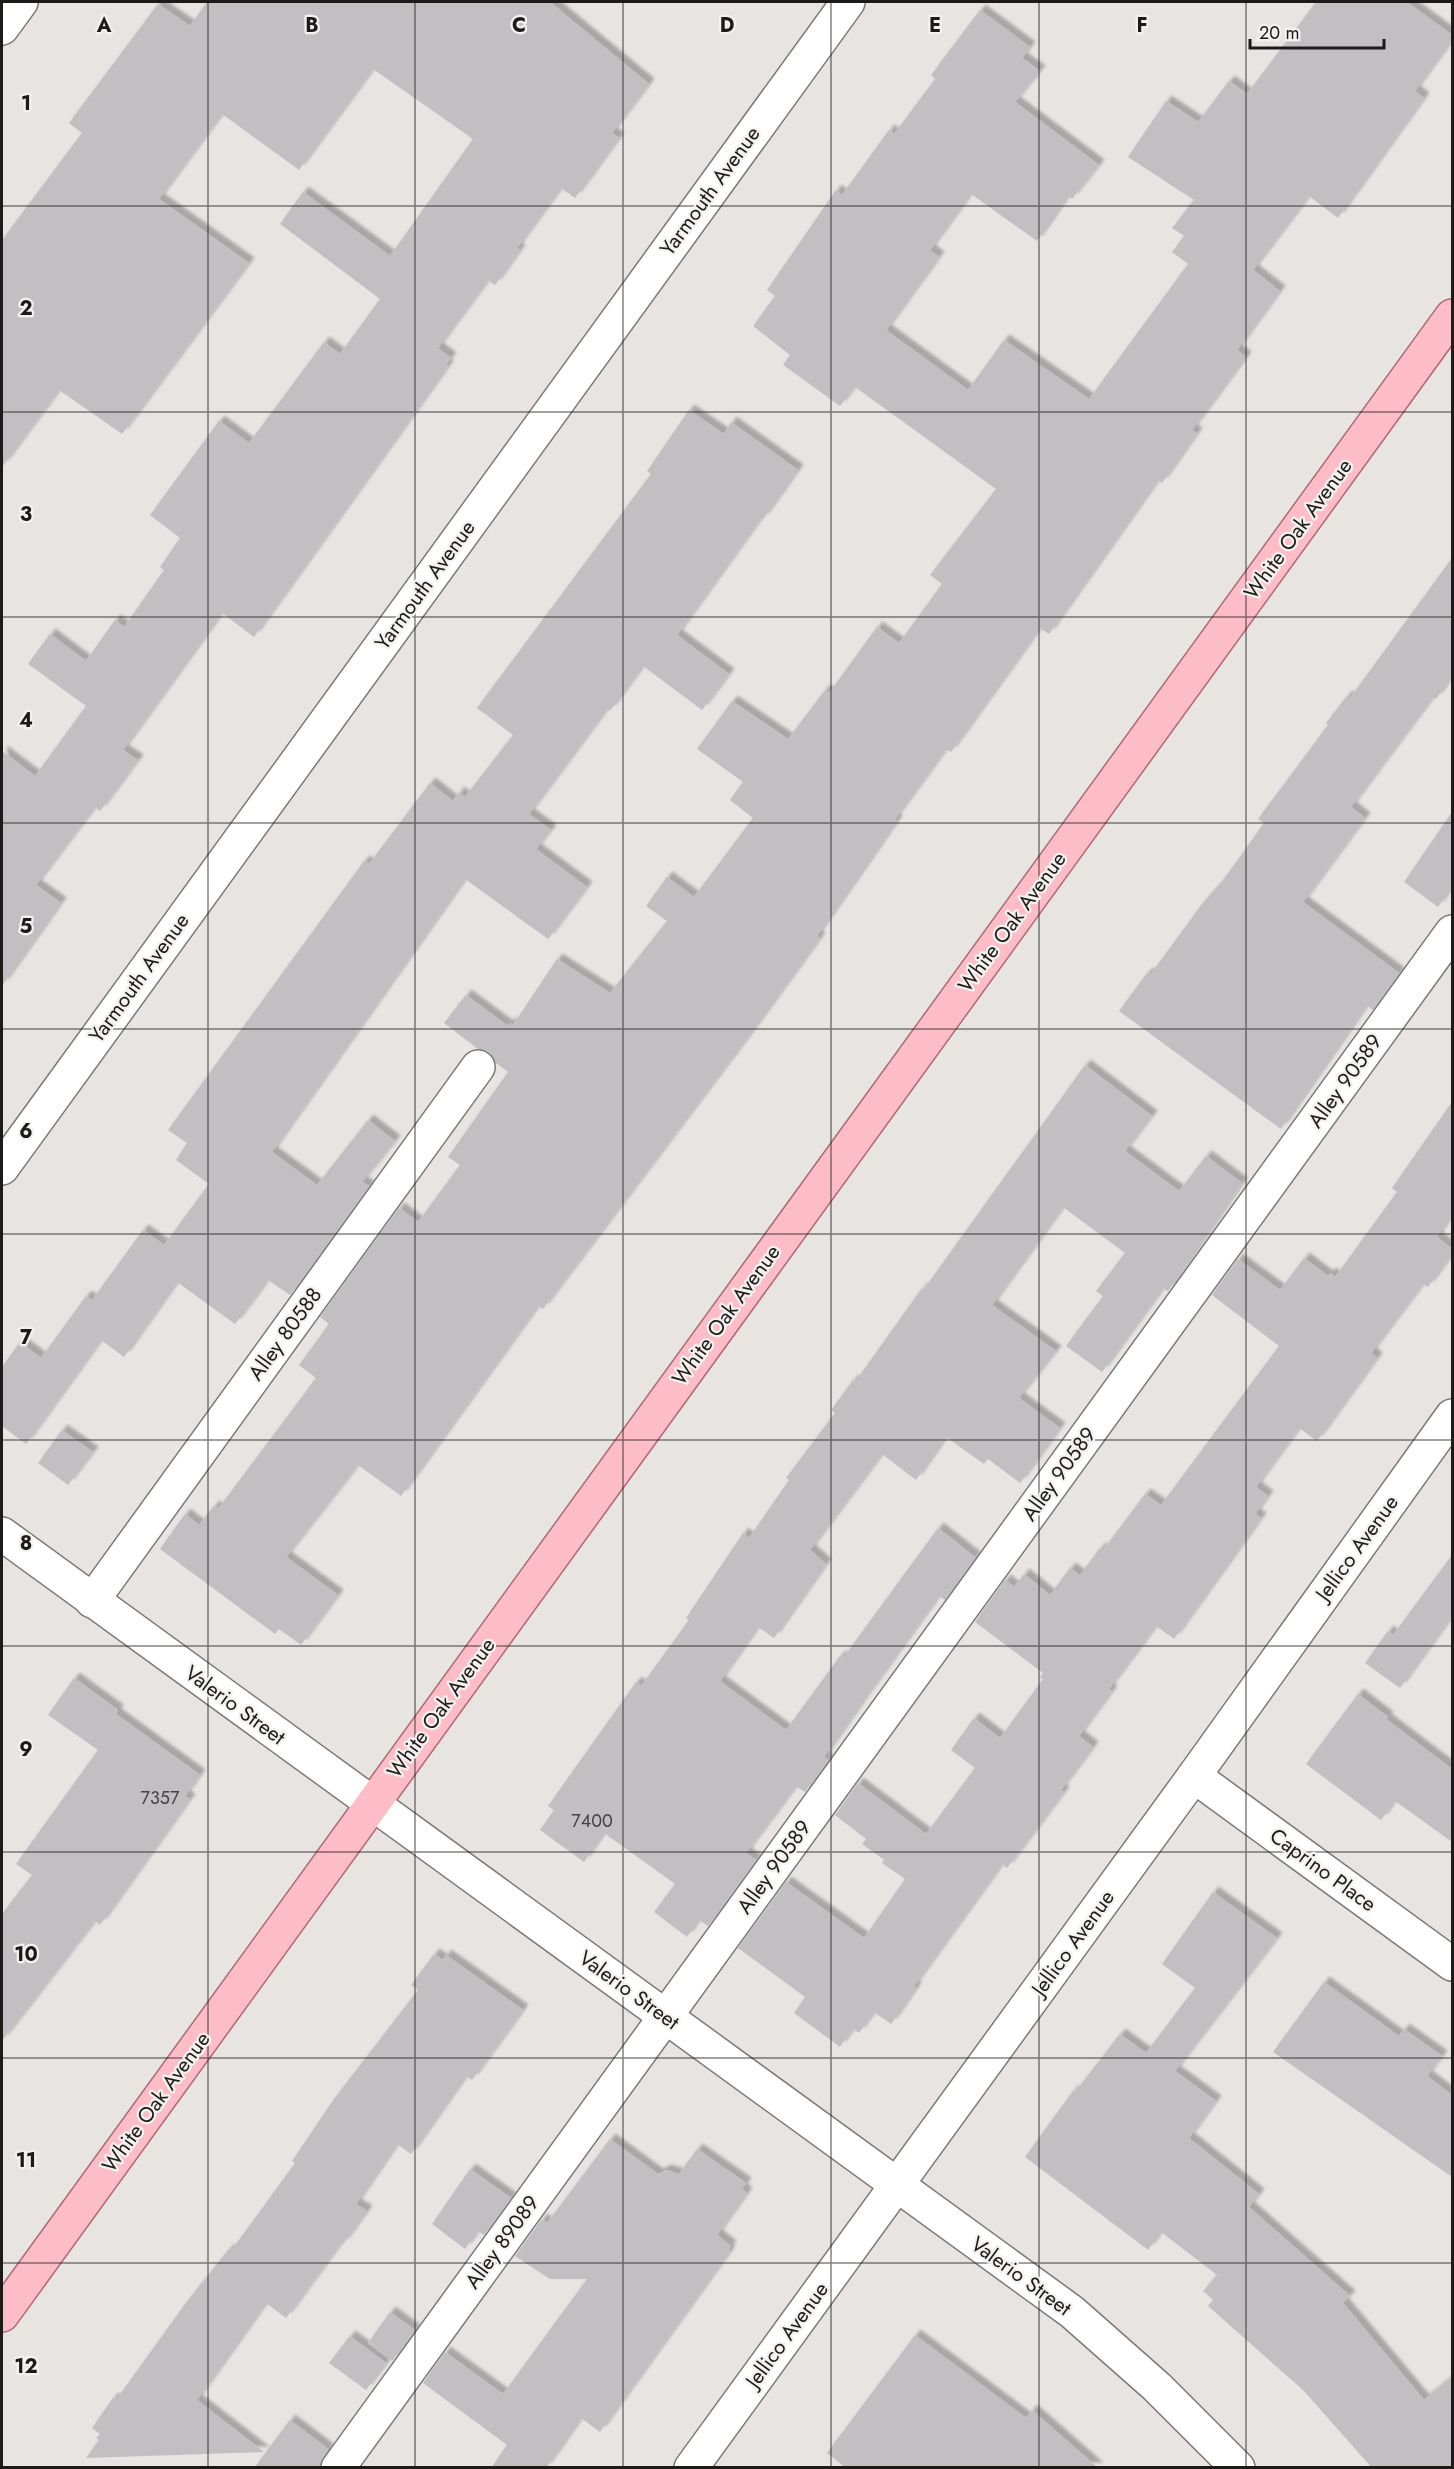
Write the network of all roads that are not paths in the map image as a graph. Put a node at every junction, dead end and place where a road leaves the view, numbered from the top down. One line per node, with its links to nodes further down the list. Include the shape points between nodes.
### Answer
1 (21, 2): 3 (street)
2 (848, 2): 7 (street, Yarmouth Avenue)
3 (2, 28)
4 (1452, 316): 12 (main road, White Oak Avenue)
5 (1452, 932): 14 (street, Alley 90589)
6 (477, 1067): 10 (street, Alley 80588)
7 (2, 1168)
8 (1452, 1416): 11 (street, Jellico Avenue)
9 (2, 1534): 10 (street, Valerio Street)
10 (92, 1601): 12 (street, Valerio Street)
11 (1194, 1776): 13 (street, Caprino Place); 15 (street, Jellico Avenue)
12 (371, 1804): 14 (street, Valerio Street); 16 (main road, White Oak Avenue)
13 (1452, 1964)
14 (666, 2016): 15 (street, Valerio Street); 17 (street, Alley 89089)
15 (896, 2185): 18 (street, Jellico Avenue); 19 (street, Valerio Street, via 1072,2312 1157,2387)
16 (2, 2315)
17 (338, 2468)
18 (691, 2468)
19 (1238, 2468)

